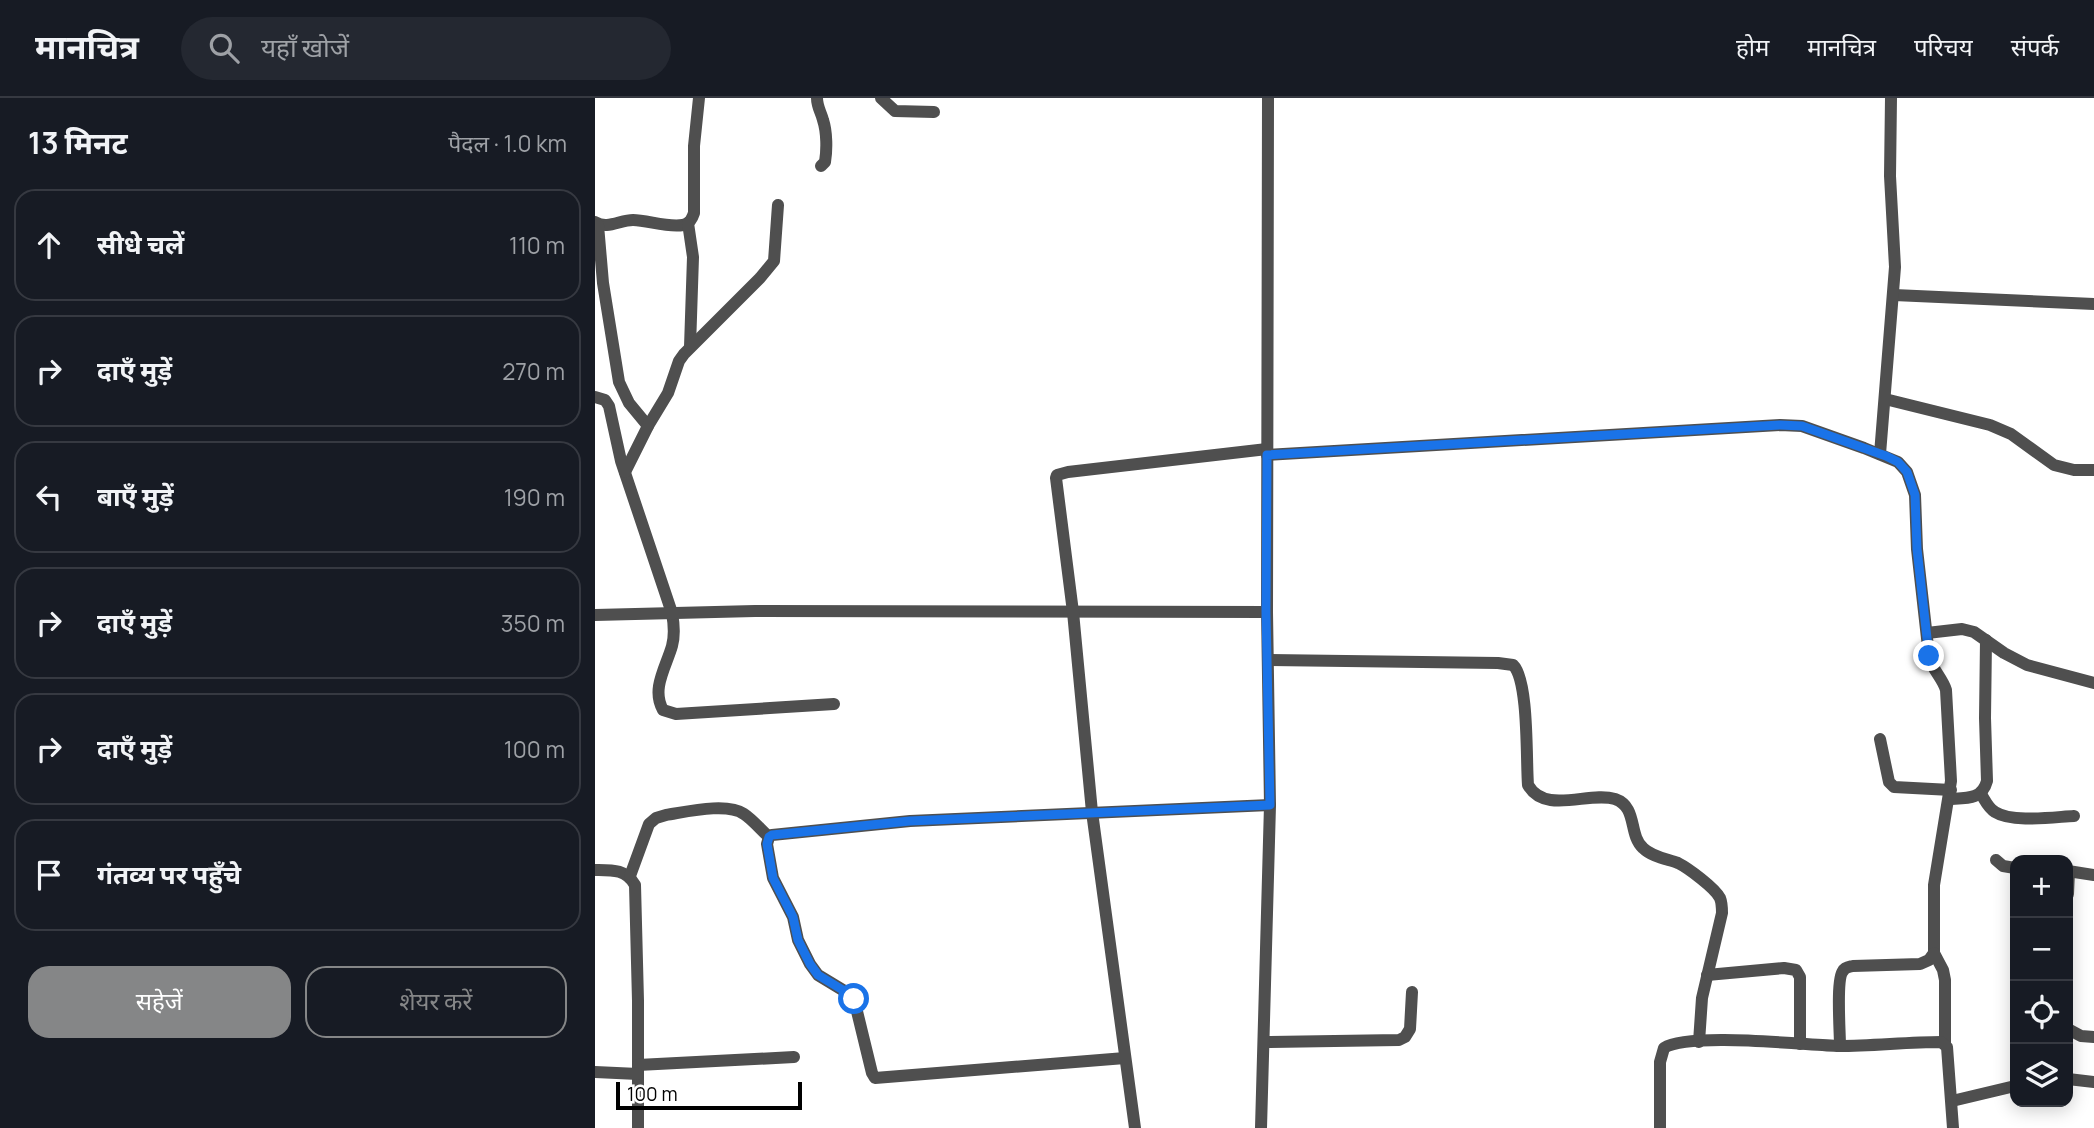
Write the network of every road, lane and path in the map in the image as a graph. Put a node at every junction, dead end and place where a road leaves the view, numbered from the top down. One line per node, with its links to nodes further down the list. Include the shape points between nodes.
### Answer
1 (699, 98): 9 (street, via 694,213)
2 (817, 98): 7 (street, via 826,149)
3 (881, 98): 6 (street, via 895,111)
4 (1268, 98): 17 (street)
5 (1891, 98): 11 (street)
6 (934, 112)
7 (821, 166)
8 (778, 205): 13 (street, via 774,261)
9 (688, 223): 10 (street, via 635,219); 13 (street, via 693,257)
10 (597, 224): 16 (street, via 619,382)
11 (1894, 295): 12 (street); 15 (street)
12 (2094, 304)
13 (690, 347): 16 (street)
14 (595, 397): 20 (street, via 609,405)
15 (1885, 399): 18 (street); 19 (street, via 1990,425 2054,465)
16 (648, 426): 20 (street)
17 (1267, 452): 18 (street, via 1780,425 1802,426); 21 (street, via 1058,475); 22 (street)
18 (1880, 454): 25 (street, via 1907,472 1915,495)
19 (2094, 470)
20 (625, 472): 23 (street)
21 (1073, 612): 22 (street); 23 (street); 34 (street)
22 (1266, 612): 27 (street)
23 (672, 613): 24 (street); 29 (street, via 674,636 659,684 663,710 676,714)
24 (595, 615)
25 (1927, 633): 26 (street, via 1967,630); 32 (street, via 1931,665 1947,690)
26 (1986, 640): 28 (street, via 2027,665); 31 (street, via 1987,781)
27 (1268, 660): 33 (street); 44 (street, via 1513,666 1520,675 1532,791 1555,800 1605,797 1622,802 1641,847 1684,866 1717,893 1722,914)
28 (2094, 683)
29 (834, 704)
30 (1880, 739): 32 (street, via 1893,787)
31 (1981, 794): 32 (street); 35 (street, via 1992,811 2001,815)
32 (1950, 795): 43 (street, via 1934,885)
33 (1270, 805): 34 (street); 48 (street)
34 (1092, 812): 36 (street, via 910,821); 54 (street)
35 (2074, 816)
36 (769, 837): 42 (street, via 740,811 728,808 666,815 649,824); 54 (street, via 773,878 793,917 799,943 818,975 854,999 875,1078)
37 (1996, 860): 38 (street)
38 (2010, 867)
39 (595, 870): 42 (street)
40 (2073, 872): 41 (street)
41 (2094, 875)
42 (631, 876): 55 (street, via 636,892)
43 (1934, 953): 51 (street, via 1945,980); 52 (street, via 1920,964 1845,969 1839,983)
44 (1707, 975): 49 (street); 50 (street, via 1796,970 1800,977)
45 (1412, 992): 48 (street, via 1410,1029 1399,1040)
46 (2073, 1032): 47 (street)
47 (2094, 1037)
48 (1264, 1042): 63 (street)
49 (1699, 1042): 50 (street); 64 (street, via 1664,1048)
50 (1800, 1044): 52 (street)
51 (1945, 1044): 52 (street); 60 (street)
52 (1840, 1046)
53 (794, 1057): 55 (street)
54 (1125, 1058): 62 (street)
55 (638, 1069): 56 (street); 61 (street)
56 (595, 1072)
57 (2073, 1080): 58 (street)
58 (2094, 1082)
59 (2010, 1087): 60 (street)
60 (1952, 1101): 65 (street)
61 (638, 1128)
62 (1135, 1128)
63 (1261, 1128)
64 (1660, 1128)
65 (1953, 1128)

